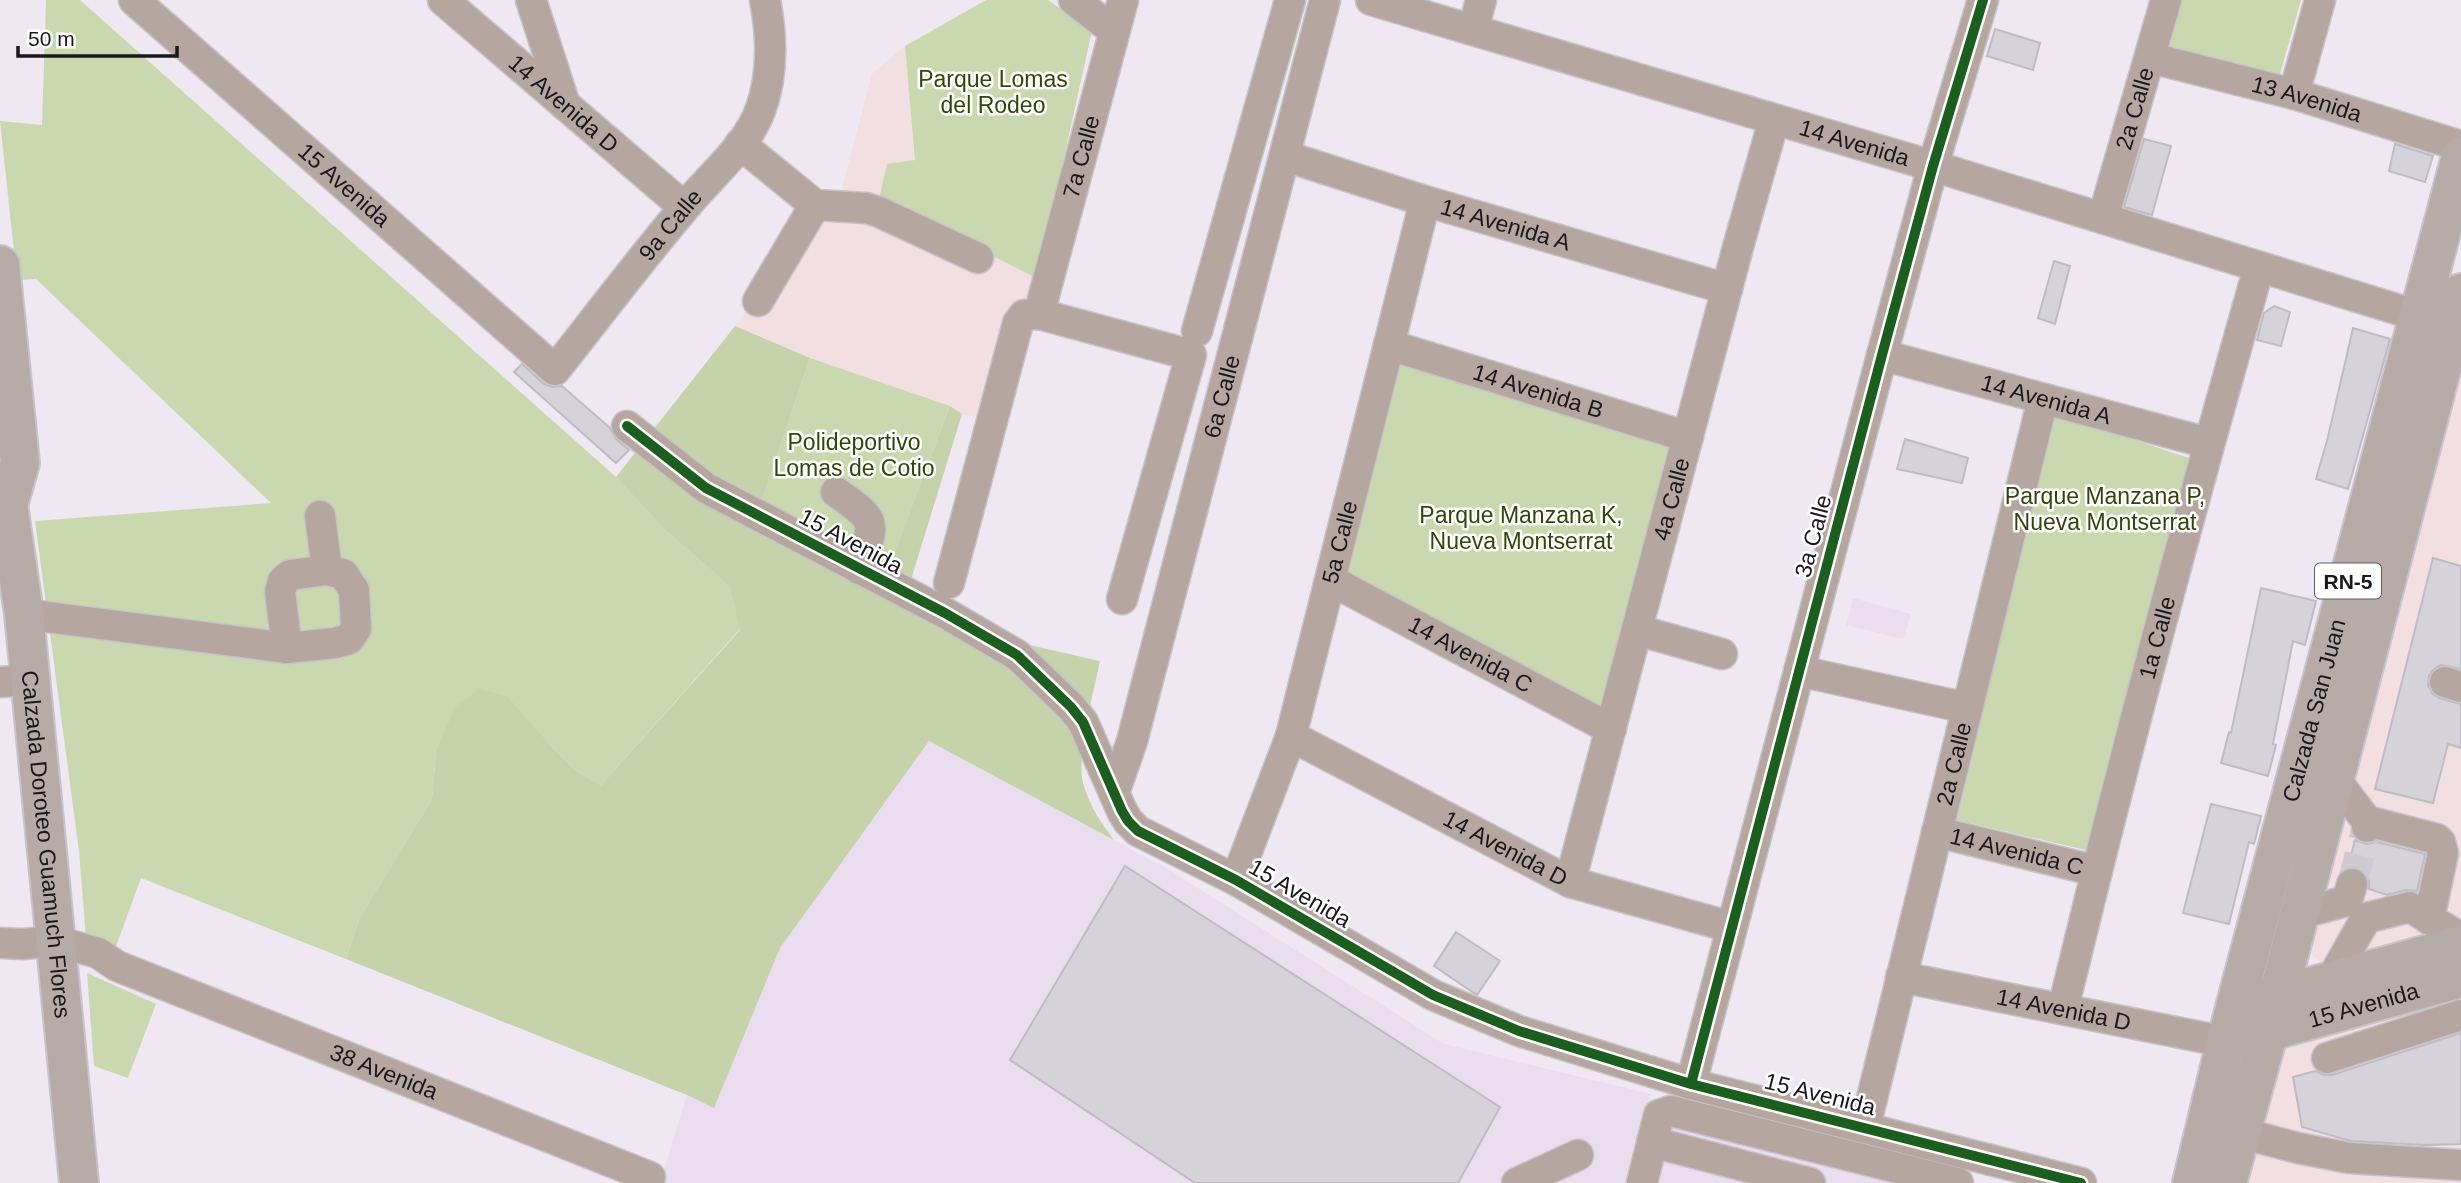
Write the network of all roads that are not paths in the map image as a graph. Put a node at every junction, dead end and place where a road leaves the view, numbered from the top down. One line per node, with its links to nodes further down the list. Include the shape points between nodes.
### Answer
1 (134, 0): 40 (street, 15 Avenida)
2 (443, 0): 18 (street, 14 Avenida D)
3 (531, 0): 18 (street)
4 (765, 0): 20 (street, 9a Calle, via 769,74 760,112)
5 (1074, 0): 15 (street)
6 (1123, 0): 15 (street, 7a Calle)
7 (1290, 0): 37 (street, 6a Calle)
8 (1325, 0): 22 (street, 6a Calle)
9 (1371, 0): 14 (street, 14 Avenida)
10 (1482, 0): 14 (street)
11 (1983, 0): 24 (street, 3a Calle)
12 (2166, 0): 16 (street, 2a Calle)
13 (2320, 0): 17 (street)
14 (1472, 30): 19 (street, 14 Avenida)
15 (1114, 32): 35 (street, 7a Calle)
16 (2151, 58): 17 (street, 13 Avenida); 28 (street, 2a Calle)
17 (2294, 94): 21 (street, 13 Avenida)
18 (565, 105): 27 (street, 14 Avenida D)
19 (1774, 120): 24 (street, 14 Avenida); 32 (street, 4a Calle)
20 (740, 144): 26 (street); 27 (street, 9a Calle)
21 (2461, 146)
22 (1285, 156): 25 (street, 14 Avenida A); 63 (street, 6a Calle, via 1132,741)
23 (2461, 157): 36 (main road, Calzada San Juan / RN-5)
24 (1933, 166): 28 (street, 14 Avenida); 39 (street, 3a Calle)
25 (1425, 201): 32 (street, 14 Avenida A); 38 (street, 5a Calle)
26 (815, 205): 29 (street, via 866,208); 34 (street)
27 (684, 207): 40 (street, 9a Calle)
28 (2103, 218): 31 (street, 14 Avenida)
29 (978, 258)
30 (0, 265): 45 (main road, Calzada Doroteo Guamuch Flores)
31 (2259, 267): 36 (street, 14 Avenida); 44 (street, 1a Calle)
32 (1727, 289): 43 (street, 4a Calle)
33 (2461, 293): 62 (main road, Calzada San Juan / RN-5)
34 (758, 301)
35 (1039, 314): 37 (street); 51 (street, via 1024,315 1018,323)
36 (2418, 316): 78 (main road, Calzada San Juan / RN-5)
37 (1194, 343): 52 (street, 6a Calle)
38 (1389, 345): 43 (street, 14 Avenida B); 50 (street, 5a Calle)
39 (1882, 355): 41 (street, 14 Avenida A); 57 (street, 3a Calle)
40 (555, 370)
41 (2043, 399): 44 (street, 14 Avenida A); 59 (street, 2a Calle)
42 (626, 426): 48 (street, 15 Avenida, via 706,488)
43 (1688, 437): 54 (street, 4a Calle)
44 (2208, 443): 65 (street, 1a Calle)
45 (7, 480): 53 (main road, Calzada Doroteo Guamuch Flores)
46 (836, 492): 48 (street, via 864,512 870,524)
47 (320, 516): 49 (street)
48 (859, 569): 63 (street, 15 Avenida, via 1017,655 1083,722)
49 (327, 570): 55 (street, via 290,575 283,582 280,592); 55 (street, via 343,574 354,590 356,629 349,639 335,643)
50 (1330, 580): 60 (street, 14 Avenida C); 61 (street, 5a Calle)
51 (948, 583)
52 (1122, 599)
53 (24, 614): 55 (street); 58 (main road, Calzada Doroteo Guamuch Flores)
54 (1637, 630): 56 (street); 60 (street, 4a Calle)
55 (288, 648)
56 (1722, 654)
57 (1799, 671): 59 (street); 71 (street, 3a Calle)
58 (15, 681): 74 (main road, Calzada Doroteo Guamuch Flores)
59 (1967, 708): 64 (street, 2a Calle)
60 (1611, 729): 67 (street, 4a Calle)
61 (1291, 736): 66 (street, 5a Calle); 67 (street, 14 Avenida D)
62 (2334, 778): 69 (main road, Calzada San Juan / RN-5); 70 (street, via 2367,824 2440,842 2443,853)
63 (1114, 793): 66 (street, 15 Avenida, via 1138,831)
64 (1937, 832): 65 (street, 14 Avenida C); 75 (street, 2a Calle)
65 (2096, 871): 79 (street, 1a Calle)
66 (1236, 880): 84 (street, 15 Avenida, via 1433,995 1519,1031)
67 (1570, 882): 71 (street, 14 Avenida D)
68 (2355, 901): 69 (street); 70 (street, via 2410,907); 77 (street)
69 (2298, 914): 81 (main road, Calzada San Juan / RN-5)
70 (2429, 919): 72 (street)
71 (1731, 927): 84 (street, 3a Calle)
72 (2461, 938)
73 (2461, 945): 77 (main road, 15 Avenida)
74 (34, 947): 90 (street, 38 Avenida, via 97,953 117,966); 91 (main road, Calzada Doroteo Guamuch Flores)
75 (1901, 977): 79 (street, 14 Avenida D); 85 (street, 2a Calle)
76 (2461, 978): 80 (main road, 15 Avenida)
77 (2330, 982): 81 (main road, 15 Avenida)
78 (2236, 1006): 81 (main road, 15 Avenida); 82 (main road, Calzada San Juan / RN-5)
79 (2063, 1009): 82 (street, 14 Avenida D)
80 (2439, 1009): 81 (main road, 15 Avenida); 83 (street)
81 (2273, 1014): 82 (main road, 15 Avenida); 87 (main road, Calzada San Juan / RN-5)
82 (2226, 1042): 97 (main road, Calzada San Juan / RN-5)
83 (2326, 1058)
84 (1691, 1084): 85 (street, 15 Avenida)
85 (1865, 1127): 96 (street, 15 Avenida)
86 (1656, 1128): 93 (street); 94 (street); 95 (street, via 1671,1111)
87 (2241, 1133): 89 (street, via 2349,1158); 98 (main road, Calzada San Juan / RN-5)
88 (1578, 1155): 92 (street)
89 (2461, 1165)
90 (650, 1177)
91 (79, 1183)
92 (1517, 1183)
93 (1642, 1183)
94 (1810, 1183)
95 (1958, 1183)
96 (2081, 1183)
97 (2192, 1183)
98 (2227, 1183)

